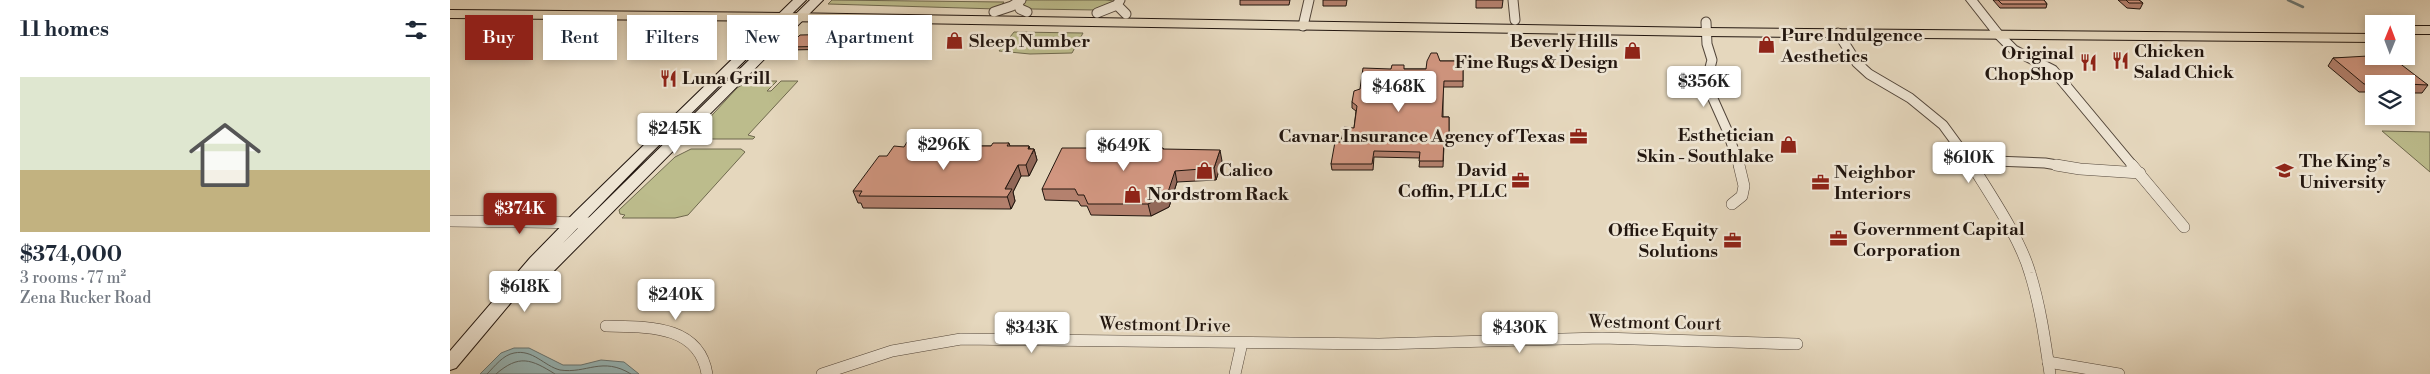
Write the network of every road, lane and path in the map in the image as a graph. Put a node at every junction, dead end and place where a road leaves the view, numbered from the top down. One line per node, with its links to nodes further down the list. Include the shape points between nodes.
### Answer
1 (1309, 0): 10 (street)
2 (1513, 0): 9 (street)
3 (1971, 0): 12 (street)
4 (450, 5): 7 (main road)
5 (1022, 5): 6 (main road, via 1097,14); 7 (main road, via 994,12)
6 (1121, 6): 10 (main road)
7 (800, 8): 8 (main road); 10 (main road); 20 (main road); 22 (main road)
8 (450, 14)
9 (1514, 20): 10 (main road); 11 (main road)
10 (1304, 21): 11 (main road)
11 (1706, 27): 12 (main road); 16 (main road); 26 (street, via 1706,44 1712,60 1706,83 1727,130 1744,186 1742,196)
12 (1995, 30): 13 (main road); 16 (main road); 17 (main road); 24 (street, via 2014,50 2053,70)
13 (2365, 30)
14 (2415, 30): 15 (main road)
15 (2430, 30)
16 (1838, 33): 23 (street, via 1856,63 1944,125)
17 (2365, 38)
18 (2415, 39): 19 (main road)
19 (2430, 39)
20 (684, 111): 21 (main road); 22 (main road, via 670,135)
21 (654, 140): 25 (main road, via 663,146); 28 (main road)
22 (674, 143): 25 (main road)
23 (1970, 160): 24 (street, via 2045,162 2080,169); 36 (street, via 2005,219 2030,272)
24 (2140, 173): 30 (street)
25 (641, 175): 29 (main road)
26 (1732, 204)
27 (450, 221): 28 (street)
28 (573, 223): 29 (street); 32 (main road)
29 (591, 223): 32 (main road)
30 (2184, 227)
31 (606, 326): 37 (street, via 657,329 684,337 702,355)
32 (471, 341): 35 (main road)
33 (1242, 343): 34 (street, Westmont Court, via 1379,344 1602,338); 38 (street, Westmont Drive, via 961,339 892,351); 39 (street)
34 (1797, 344)
35 (450, 363)
36 (2049, 368): 40 (street)
37 (707, 374)
38 (822, 374)
39 (1235, 374)
40 (2119, 374)

